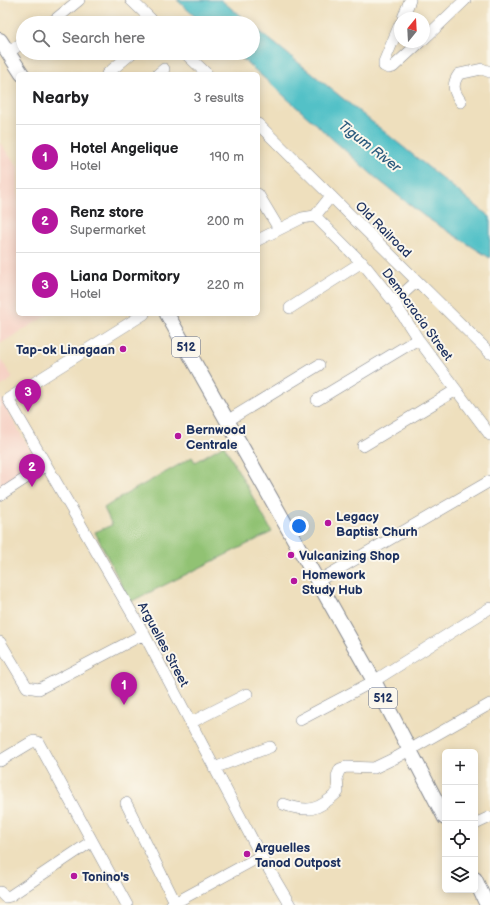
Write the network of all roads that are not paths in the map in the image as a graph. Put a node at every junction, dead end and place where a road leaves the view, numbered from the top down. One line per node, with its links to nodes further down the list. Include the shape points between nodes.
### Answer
1 (80, 0): 6 (street)
2 (131, 0): 7 (street)
3 (410, 0): 5 (street)
4 (465, 0): 8 (street)
5 (405, 12)
6 (60, 16)
7 (148, 16)
8 (430, 33)
9 (394, 38): 12 (street, via 384,62 384,66 388,68 393,67)
10 (0, 40): 13 (main road)
11 (16, 47): 13 (street)
12 (414, 48)
13 (8, 53): 16 (main road)
14 (124, 60): 17 (street)
15 (192, 60): 18 (street)
16 (21, 72)
17 (109, 72)
18 (205, 72)
19 (490, 72): 20 (street, via 482,69 459,74 453,84 454,92)
20 (461, 102)
21 (260, 126): 22 (street, Old Railroad)
22 (331, 196): 24 (street); 28 (street, Old Railroad)
23 (260, 197): 25 (street)
24 (315, 216): 25 (street, via 302,218); 27 (street, Democracia Street)
25 (279, 229): 26 (street)
26 (260, 239)
27 (362, 262): 29 (street, Democracia Street); 30 (street)
28 (417, 281): 29 (street); 34 (street, Old Railroad)
29 (394, 302): 33 (street, Democracia Street)
30 (290, 308)
31 (141, 316): 41 (street, Arguelles Street, via 8,399)
32 (169, 316): 38 (main road, 512)
33 (418, 340): 36 (street, Democracia Street); 37 (street)
34 (490, 353)
35 (319, 365): 38 (street)
36 (456, 390): 39 (street, Democracia Street); 40 (street)
37 (317, 400)
38 (228, 421): 44 (main road, 512)
39 (490, 435)
40 (363, 446)
41 (46, 465): 43 (street); 46 (street, Arguelles Street)
42 (490, 480): 44 (street)
43 (0, 495)
44 (318, 581): 48 (main road, 512)
45 (490, 608): 48 (street)
46 (144, 634): 47 (street, via 40,689 27,687); 52 (street, Arguelles Street)
47 (0, 642)
48 (374, 681): 51 (street); 54 (main road, 512)
49 (247, 694): 52 (street)
50 (490, 704): 54 (street)
51 (300, 720)
52 (190, 723): 56 (street, Arguelles Street)
53 (270, 747): 56 (street)
54 (410, 750): 58 (street, via 374,768 346,767 340,770 337,776 338,792 319,807 306,811); 59 (main road, 512)
55 (0, 761): 62 (street, via 34,741 38,742)
56 (214, 768): 63 (street, Arguelles Street)
57 (126, 803): 66 (street)
58 (283, 804)
59 (442, 812)
60 (490, 817): 61 (street)
61 (478, 823)
62 (92, 842): 65 (street, via 10,896 5,897); 67 (street)
63 (261, 856): 66 (street); 68 (street, Arguelles Street)
64 (478, 886): 69 (main road)
65 (0, 892)
66 (173, 904)
67 (127, 905)
68 (290, 905)
69 (487, 905)

